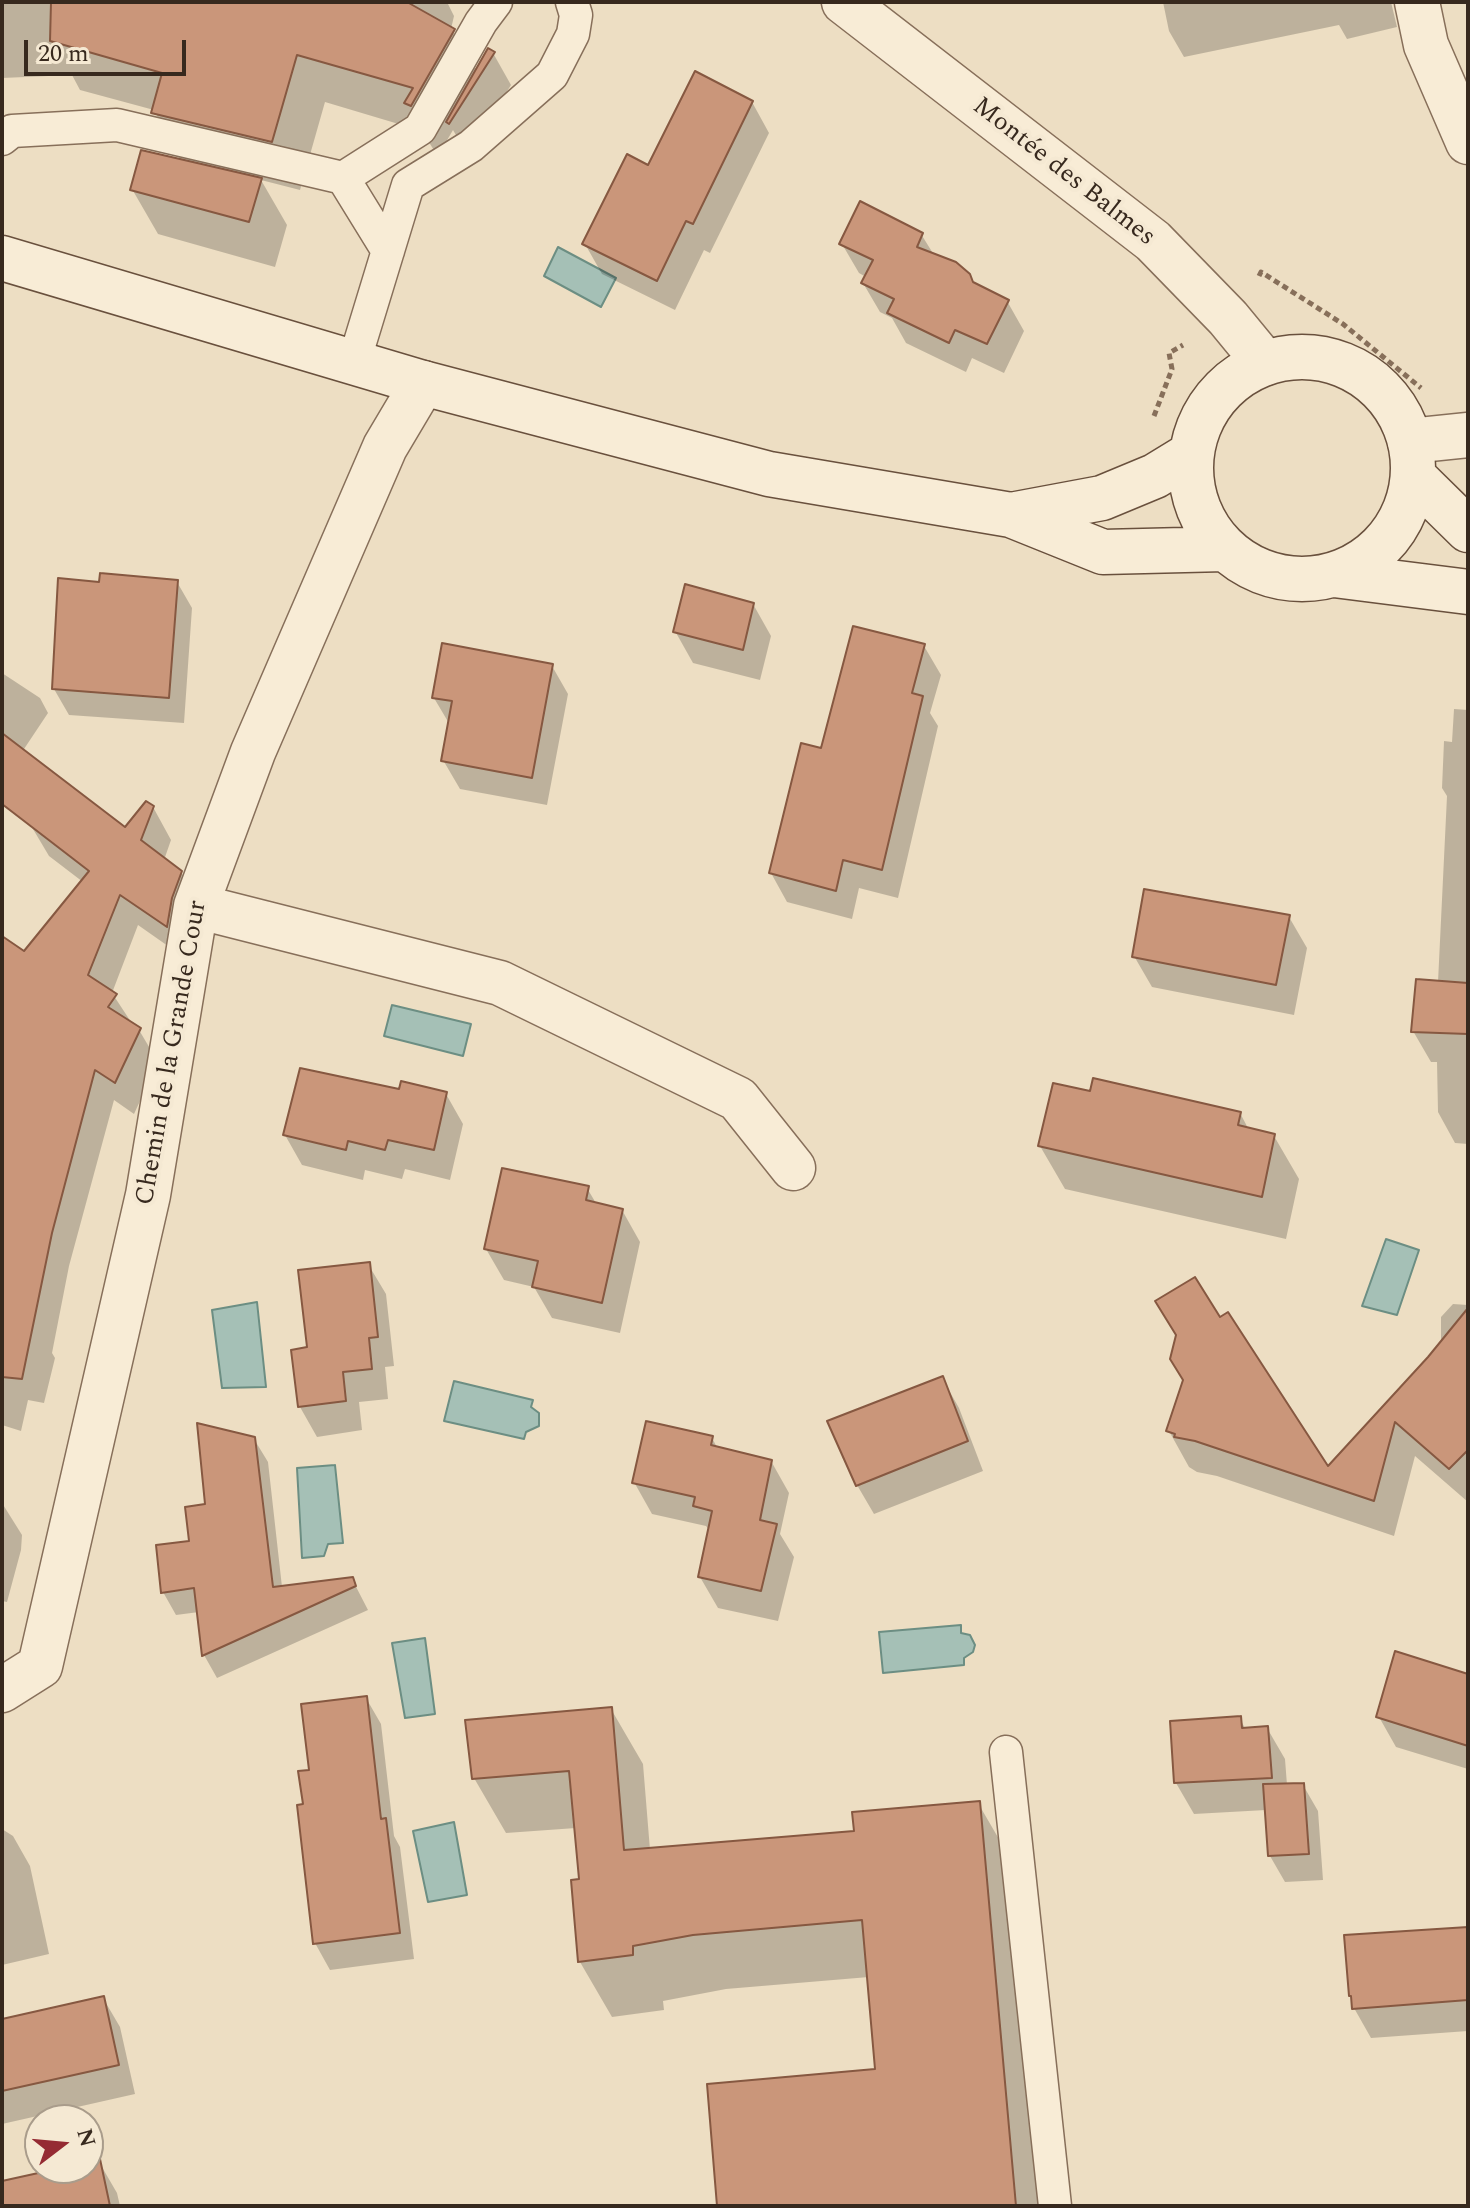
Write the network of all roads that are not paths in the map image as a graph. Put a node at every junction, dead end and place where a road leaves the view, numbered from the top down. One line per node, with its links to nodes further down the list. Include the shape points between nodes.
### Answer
1 (496, 2): 7 (lane, via 420,129)
2 (572, 2): 8 (lane, via 573,34 552,75 471,146 408,185)
3 (844, 2): 11 (street, Montée des Balmes, via 1153,241)
4 (1417, 2): 6 (street, via 1426,45)
5 (2, 139): 7 (lane, via 12,131 117,125)
6 (1468, 142)
7 (343, 178): 8 (lane)
8 (388, 251): 10 (lane)
9 (2, 258): 10 (street)
10 (354, 362): 12 (street)
11 (1265, 363): 14 (street, via 1238,377 1215,398); 15 (street, via 1301,357 1337,362 1370,380 1394,407)
12 (423, 383): 16 (street, via 769,474); 21 (street, Chemin de la Grande Cour, via 385,447 259,737)
13 (1468, 435): 15 (street)
14 (1191, 454): 16 (street, via 1102,498); 18 (street, via 1192,489 1204,522)
15 (1411, 458): 17 (street); 19 (street, via 1405,509 1388,537 1365,561)
16 (1011, 515): 18 (street, via 1103,552)
17 (1468, 530)
18 (1225, 549): 19 (street, via 1276,577)
19 (1334, 575): 20 (street)
20 (1468, 592)
21 (196, 906): 22 (street, via 500,983 738,1099); 23 (street, Chemin de la Grande Cour, via 148,1195 40,1666)
22 (793, 1168)
23 (2, 1690)
24 (1006, 1752): 25 (lane)
25 (1055, 2206)

